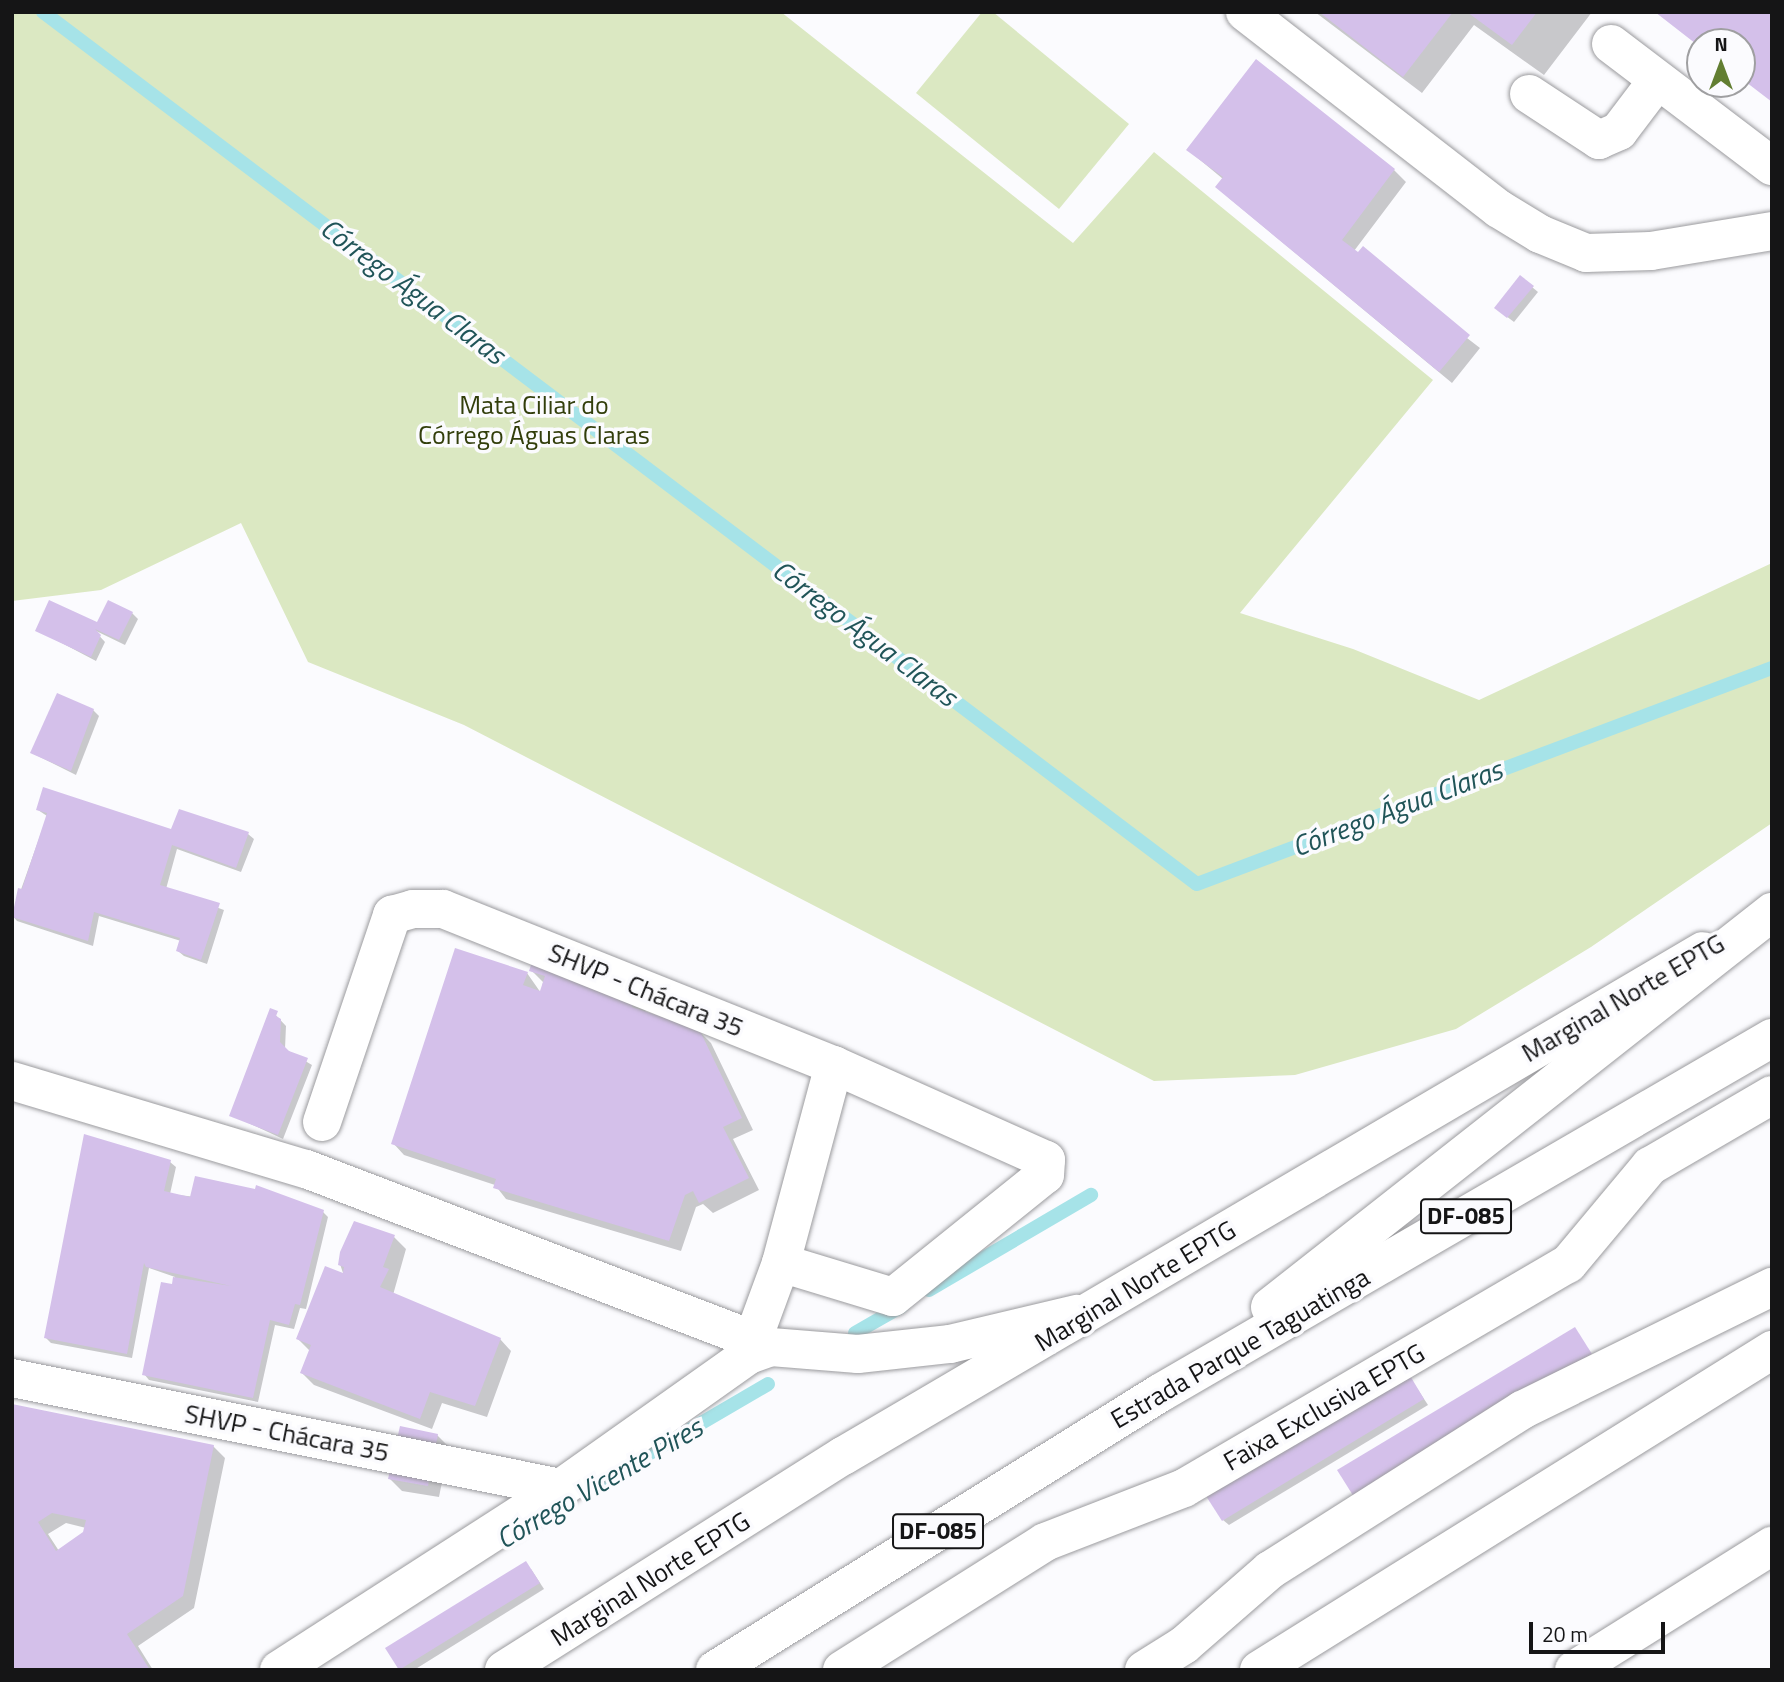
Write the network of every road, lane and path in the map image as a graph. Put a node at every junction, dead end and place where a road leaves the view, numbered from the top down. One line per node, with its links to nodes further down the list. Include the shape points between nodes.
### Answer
1 (1245, 12): 6 (main road, via 1499,209 1539,234 1587,253 1651,251)
2 (1611, 44): 3 (main road)
3 (1657, 81): 4 (main road, via 1619,131 1599,140); 5 (main road)
4 (1528, 94)
5 (1772, 166)
6 (1772, 231)
7 (1772, 912): 15 (main road, Marginal Norte EPTG); 19 (main road)
8 (1772, 1038): 19 (main road, Estrada Parque Taguatinga / DF-085)
9 (834, 1065): 12 (main road, SHVP - Chácara 35, via 443,909 413,909 392,915); 13 (main road); 13 (main road, via 1046,1160 1045,1175 893,1297)
10 (12, 1081): 16 (main road, via 306,1169)
11 (1772, 1095): 25 (main road, Faixa Exclusiva EPTG, via 1650,1166 1568,1264 1184,1488 1045,1542)
12 (322, 1122)
13 (781, 1263): 16 (main road)
14 (1772, 1287): 26 (main road, via 1522,1410 1270,1570 1184,1645)
15 (1099, 1309): 16 (main road, via 950,1345 858,1354); 23 (main road, Marginal Norte EPTG, via 843,1456)
16 (762, 1343): 20 (main road)
17 (1772, 1350): 27 (main road)
18 (12, 1378): 20 (main road, SHVP - Chácara 35)
19 (1160, 1393): 24 (main road, Estrada Parque Taguatinga / DF-085)
20 (561, 1488): 22 (main road)
21 (1772, 1546): 28 (main road)
22 (279, 1670)
23 (505, 1670)
24 (715, 1670)
25 (842, 1670)
26 (1144, 1670)
27 (1259, 1670)
28 (1574, 1670)

